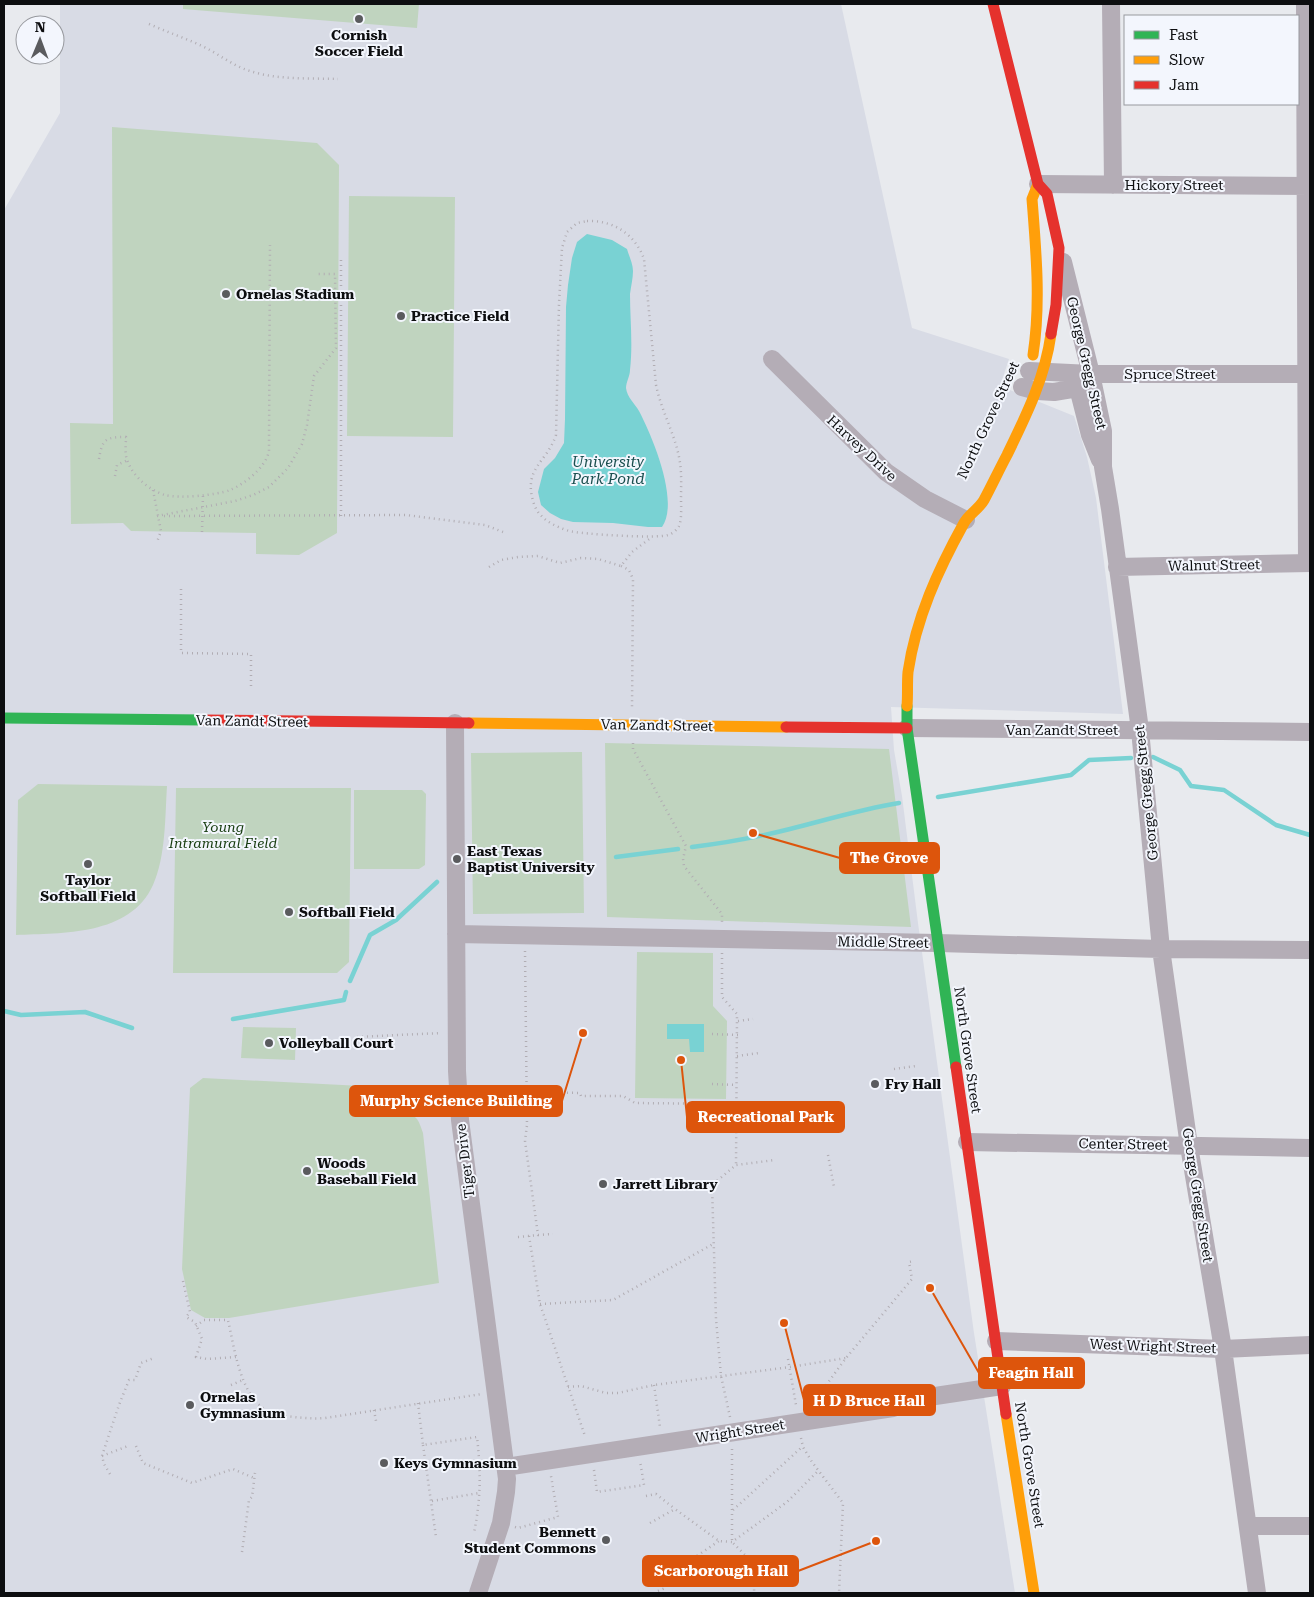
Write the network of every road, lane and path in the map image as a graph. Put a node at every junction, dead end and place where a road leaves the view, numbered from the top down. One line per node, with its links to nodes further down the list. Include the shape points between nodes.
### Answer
1 (993, 4): 6 (main road, George Gregg Street)
2 (1111, 4): 7 (street)
3 (1305, 4): 8 (street)
4 (150, 24): 5 (path, via 252,72)
5 (338, 79)
6 (1038, 184): 7 (street, Hickory Street); 10 (main road, George Gregg Street, via 1047,194); 14 (main road, North Grove Street, via 1032,199 1038,280)
7 (1113, 185): 8 (street, Hickory Street)
8 (1308, 186): 16 (street)
9 (270, 245): 24 (path, via 268,457 254,474 230,490)
10 (1059, 248): 14 (main road, North Grove Street, via 1054,324); 15 (street, George Gregg Street)
11 (341, 258): 29 (path)
12 (317, 274): 26 (path, via 335,274 336,348 314,376 302,444 288,468 269,487 235,501)
13 (772, 359): 30 (street, Harvey Drive, via 886,472 924,499)
14 (1036, 371): 15 (street, Spruce Street); 18 (main road, North Grove Street)
15 (1091, 374): 16 (street, Spruce Street); 17 (street); 21 (street, George Gregg Street, via 1104,431)
16 (1308, 374): 35 (street)
17 (1078, 388): 18 (street); 21 (street, via 1090,435)
18 (1025, 393): 30 (main road, North Grove Street, via 1027,415 983,502)
19 (99, 459): 20 (path, via 106,440 126,437)
20 (128, 460): 22 (path, via 117,465); 23 (path, via 142,482)
21 (1103, 467): 38 (street, George Gregg Street)
22 (115, 476)
23 (152, 490): 24 (path, via 174,497); 27 (path)
24 (203, 495): 26 (path)
25 (969, 502): 30 (main road, North Grove Street)
26 (203, 508): 27 (path); 28 (path)
27 (157, 516): 28 (path); 34 (path, via 161,532)
28 (203, 516): 29 (path); 31 (path)
29 (341, 516): 32 (path, via 406,515 485,526)
30 (966, 520): 44 (main road, North Grove Street, via 920,619 908,674)
31 (202, 532)
32 (503, 532)
33 (654, 536): 33 (path, via 570,531 546,521 534,504 531,480 556,435 562,248 567,232 578,224 597,221 618,228 636,242 644,259 656,385 679,458 681,478 680,524 667,535); 36 (path, via 632,552)
34 (157, 542)
35 (1309, 563): 38 (street, Walnut Street)
36 (621, 566): 37 (path, via 581,558 560,563 538,556 502,560); 43 (path, via 629,570 633,578)
37 (489, 567)
38 (1117, 567): 45 (street, George Gregg Street)
39 (181, 589): 40 (path, via 181,654 251,654)
40 (251, 686)
41 (4, 718): 42 (main road, Van Zandt Street)
42 (455, 723): 43 (main road, Van Zandt Street); 47 (street, Tiger Drive)
43 (632, 725): 44 (main road, Van Zandt Street)
44 (907, 728): 45 (street, Van Zandt Street); 49 (main road, North Grove Street)
45 (1140, 730): 46 (street, Van Zandt Street); 50 (street, George Gregg Street)
46 (1310, 732)
47 (456, 934): 48 (street, Middle Street); 54 (street, Tiger Drive)
48 (525, 935): 49 (street, Middle Street); 64 (path)
49 (938, 943): 50 (street, Middle Street); 68 (main road, North Grove Street)
50 (1161, 949): 51 (street, Middle Street); 69 (street, George Gregg Street)
51 (1310, 950)
52 (753, 1018): 53 (path)
53 (738, 1021)
54 (457, 1032): 57 (path); 97 (street, Tiger Drive, via 461,1134)
55 (712, 1034): 56 (path)
56 (738, 1034)
57 (357, 1037)
58 (759, 1053): 59 (path)
59 (737, 1056)
60 (916, 1066): 61 (path)
61 (894, 1069)
62 (712, 1084): 63 (path)
63 (737, 1085)
64 (527, 1092): 65 (path, via 622,1096 635,1103); 75 (path, via 525,1141)
65 (736, 1104)
66 (793, 1115): 67 (path, via 765,1119 766,1124)
67 (736, 1128)
68 (967, 1142): 69 (street, Center Street); 83 (main road, North Grove Street)
69 (1189, 1146): 70 (street, Center Street); 85 (street, George Gregg Street)
70 (1310, 1148)
71 (828, 1155): 73 (path)
72 (775, 1160): 78 (path, via 736,1165 712,1185)
73 (834, 1187)
74 (553, 1234): 75 (path)
75 (538, 1235): 76 (path)
76 (529, 1236): 77 (path); 81 (path)
77 (518, 1237)
78 (713, 1244): 81 (path, via 613,1300); 91 (path)
79 (914, 1261): 87 (path, via 909,1262 912,1279)
80 (183, 1281): 82 (path, via 190,1312 186,1317)
81 (540, 1304): 96 (path)
82 (196, 1326): 86 (path, via 204,1320 228,1320); 86 (path, via 202,1340 196,1357)
83 (996, 1341): 85 (street, West Wright Street); 95 (main road, North Grove Street)
84 (1310, 1345): 85 (street, West Wright Street)
85 (1223, 1348): 128 (street, George Gregg Street)
86 (236, 1357): 92 (path)
87 (846, 1358): 90 (path); 90 (path, via 812,1403 796,1405)
88 (155, 1359): 110 (path, via 142,1363 135,1380 130,1380)
89 (788, 1359): 90 (path)
90 (790, 1368): 91 (path)
91 (722, 1376): 94 (path); 100 (path)
92 (243, 1380): 93 (path); 99 (path, via 257,1404 273,1414 313,1419)
93 (231, 1385)
94 (654, 1385): 96 (path, via 618,1393 581,1386); 102 (path)
95 (1002, 1386): 114 (street, Wright Street, via 922,1398 894,1408); 139 (main road, North Grove Street)
96 (568, 1387): 104 (path)
97 (496, 1392): 98 (path); 114 (street, Tiger Drive)
98 (418, 1403): 99 (path); 105 (path)
99 (374, 1410): 101 (path)
100 (730, 1417)
101 (376, 1421)
102 (660, 1427)
103 (800, 1434): 109 (path)
104 (585, 1436)
105 (423, 1445): 121 (path, via 477,1437); 123 (path)
106 (732, 1445): 125 (path)
107 (128, 1446): 110 (path)
108 (136, 1446): 120 (path, via 143,1463 192,1483 233,1469)
109 (802, 1447): 116 (path); 125 (path)
110 (102, 1456): 119 (path)
111 (645, 1459): 113 (path)
112 (633, 1460): 113 (path)
113 (640, 1460): 115 (path, via 644,1485 598,1492)
114 (506, 1467): 126 (street, Tiger Drive)
115 (593, 1467)
116 (818, 1470): 133 (path, via 787,1502); 138 (path, via 843,1503)
117 (551, 1472): 126 (path, via 558,1517 518,1528)
118 (255, 1473): 120 (path)
119 (110, 1474)
120 (254, 1478): 134 (path)
121 (480, 1493): 123 (path); 130 (path)
122 (646, 1496): 124 (path, via 656,1494)
123 (432, 1501): 131 (path)
124 (675, 1509): 127 (path); 132 (path)
125 (733, 1510): 133 (path)
126 (501, 1523): 136 (street, Tiger Drive)
127 (650, 1523)
128 (1248, 1526): 129 (street); 140 (street, George Gregg Street)
129 (1310, 1526)
130 (474, 1533)
131 (436, 1537)
132 (719, 1541): 133 (path); 135 (path, via 661,1580 664,1588)
133 (732, 1542): 137 (path, via 755,1565)
134 (242, 1552)
135 (658, 1591)
136 (478, 1593)
137 (754, 1593)
138 (839, 1593)
139 (1034, 1593)
140 (1257, 1593)

